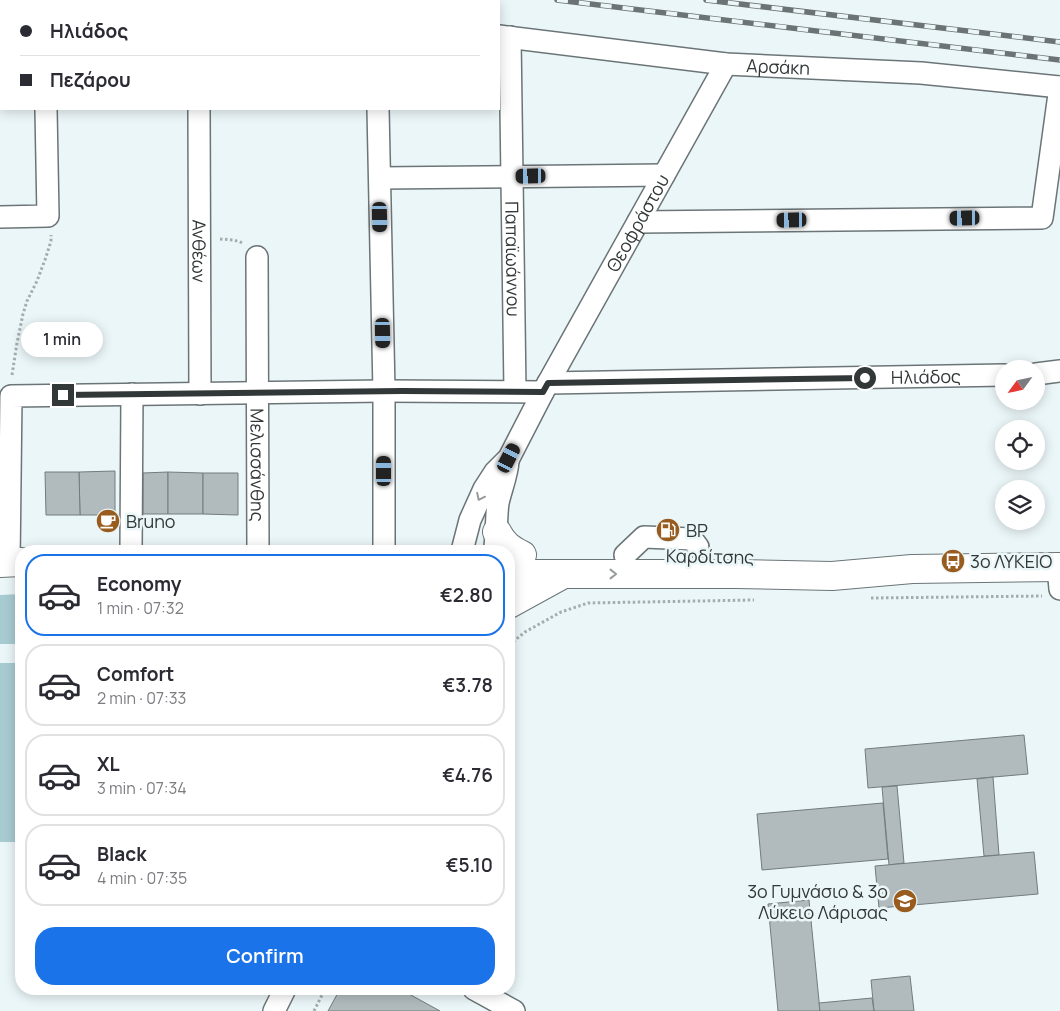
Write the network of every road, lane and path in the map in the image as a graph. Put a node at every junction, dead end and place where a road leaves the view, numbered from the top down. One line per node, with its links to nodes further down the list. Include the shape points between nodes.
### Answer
1 (504, 36): 2 (street, Αρσάκη); 8 (street, Παπαϊωάννου)
2 (726, 64): 3 (street, Αρσάκη, via 921,73); 7 (street, Θεοφράστου)
3 (1060, 87): 12 (street, via 1042,218)
4 (46, 110): 10 (street)
5 (199, 110): 13 (street, Ανθέων)
6 (378, 110): 9 (street)
7 (664, 175): 8 (street); 12 (street, Θεοφράστου)
8 (512, 176): 9 (street); 19 (street, Παπαϊωάννου)
9 (380, 178): 20 (street)
10 (48, 216): 11 (street); 24 (path, via 51,241 27,301 14,359)
11 (0, 217)
12 (638, 222): 18 (street, Θεοφράστου)
13 (199, 240): 14 (path, via 234,240 252,247); 23 (street, Ανθέων)
14 (257, 257): 21 (street, Μελισσάνθης)
15 (1060, 371): 16 (street)
16 (1045, 373)
17 (995, 375): 18 (street, Ηλιάδος)
18 (546, 388): 19 (street, Ηλιάδος); 25 (street, Θεοφράστου)
19 (515, 391): 20 (street, Ηλιάδος)
20 (384, 392): 21 (street, Ηλιάδος); 28 (street)
21 (257, 393): 23 (street, Ηλιάδος); 27 (street, Μελισσάνθης)
22 (132, 394): 23 (street, Ηλιάδος); 24 (street, Ηλιάδος); 26 (street)
23 (200, 394)
24 (11, 396): 35 (street)
25 (509, 458): 29 (street, one-way to 29, via 484,489 470,520); 30 (street, via 497,515)
26 (131, 545)
27 (258, 545)
28 (384, 545)
29 (464, 545)
30 (504, 545)
31 (698, 547): 33 (street, via 692,538 644,537)
32 (515, 553): 33 (main road, Καρδίτσης)
33 (625, 555): 36 (main road, Καρδίτσης, via 733,555)
34 (515, 556): 37 (main road, Καρδίτσης)
35 (10, 563)
36 (912, 569): 37 (main road, Καρδίτσης, one-way to 36, via 832,576); 38 (main road, Καρδίτσης)
37 (564, 574): 41 (main road)
38 (1057, 580): 39 (path)
39 (870, 598)
40 (760, 600): 42 (path, via 588,603 561,612)
41 (515, 601)
42 (515, 640)
43 (282, 995): 46 (street)
44 (322, 995): 47 (path)
45 (485, 995): 48 (street)
46 (274, 1011)
47 (314, 1011)
48 (514, 1011)

